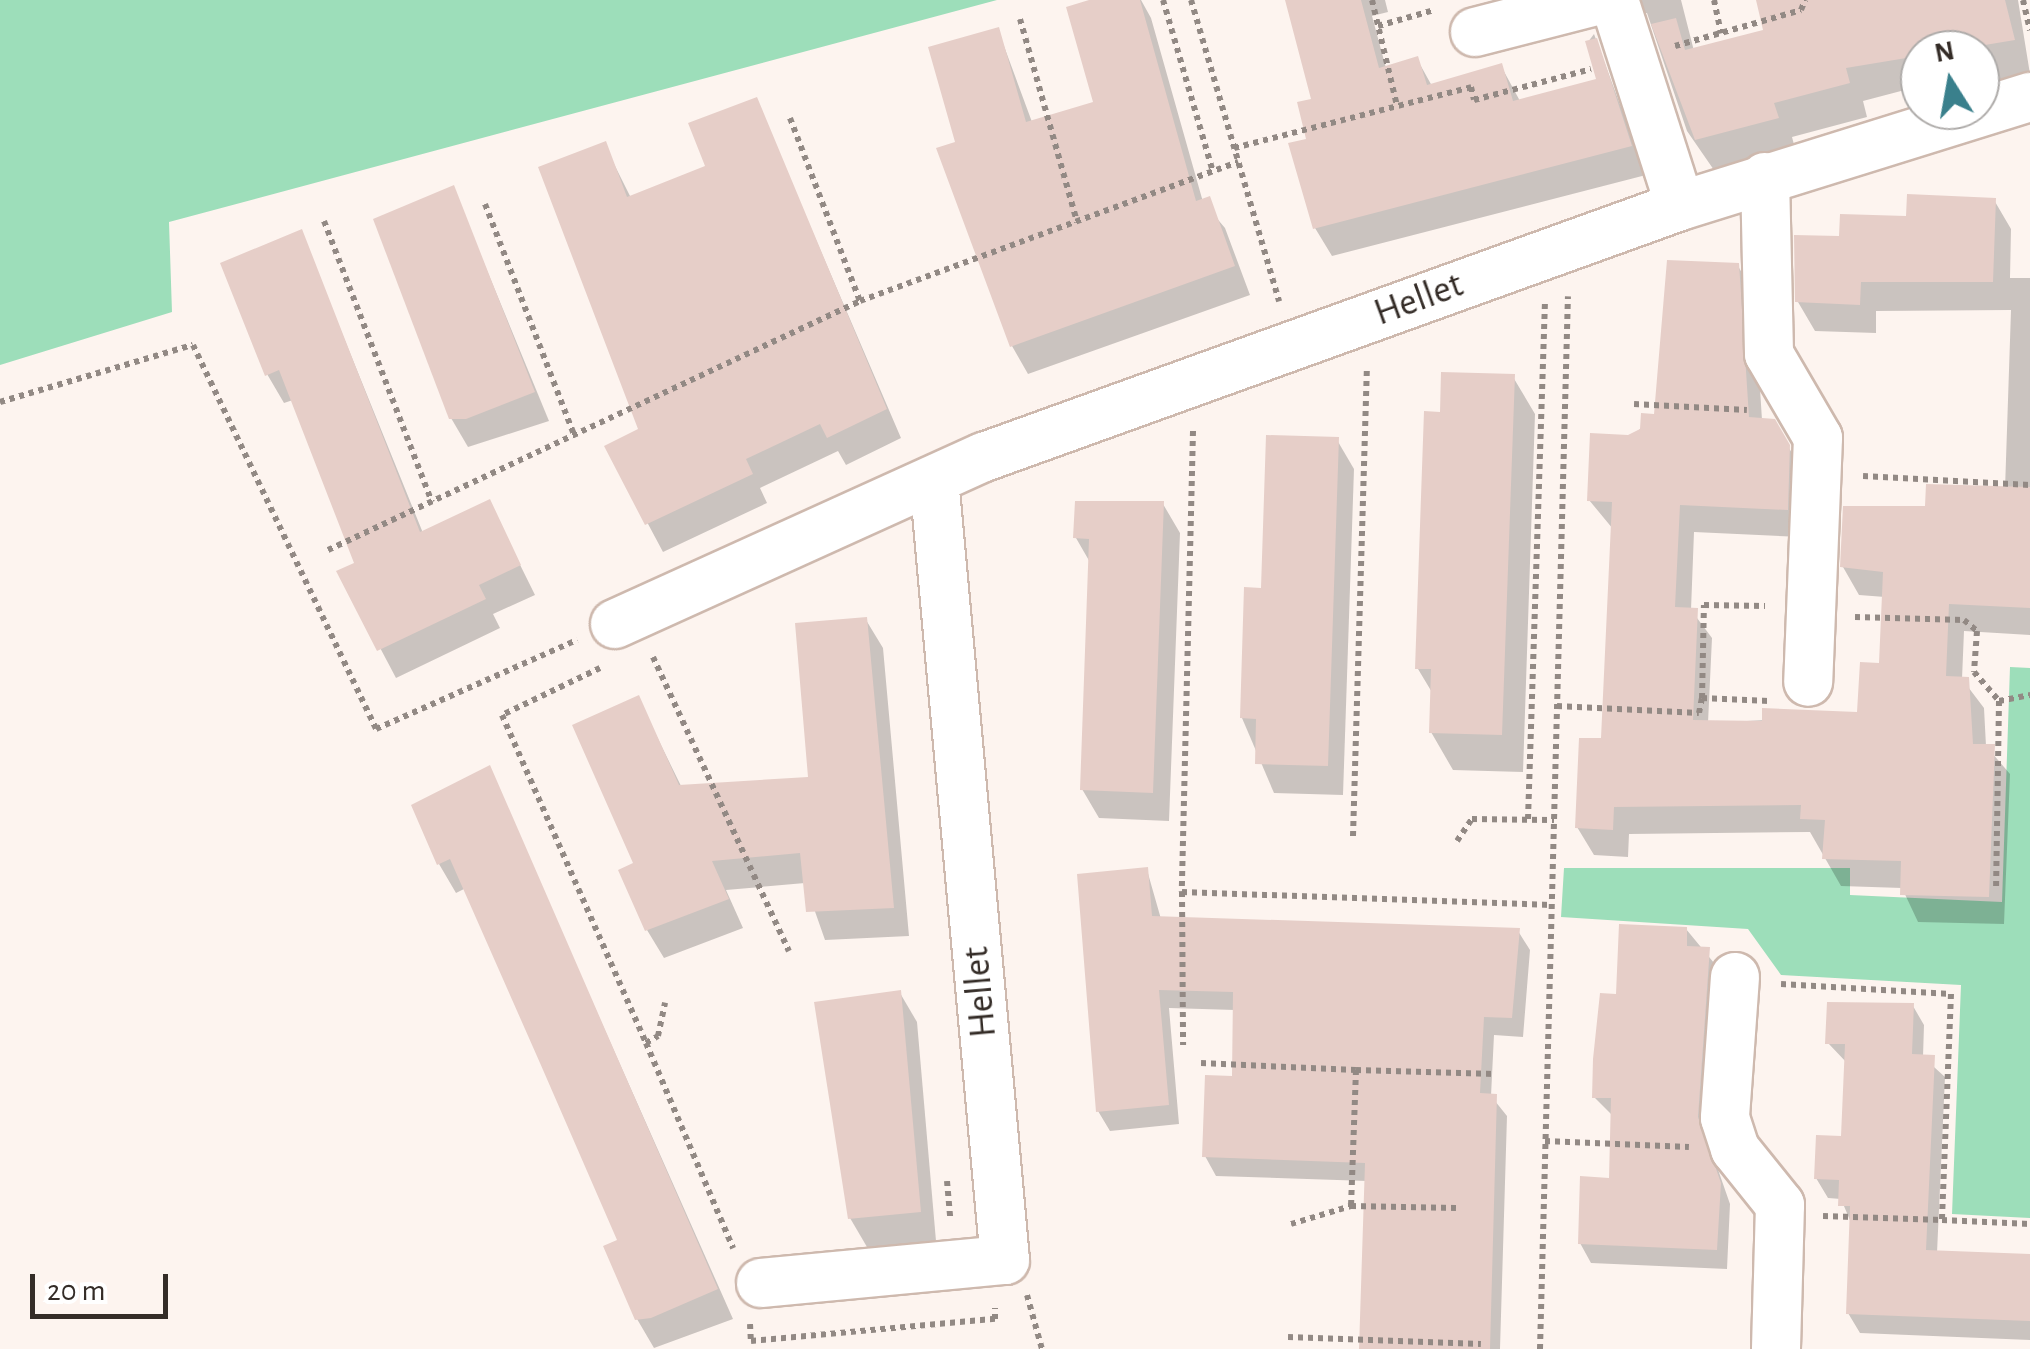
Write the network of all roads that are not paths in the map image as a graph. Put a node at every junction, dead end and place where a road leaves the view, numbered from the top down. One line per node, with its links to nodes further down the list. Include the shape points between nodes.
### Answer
1 (1600, 0): 3 (street)
2 (1614, 0): 6 (street)
3 (1462, 19)
4 (2030, 97): 5 (street, Hellet)
5 (1765, 178): 6 (street, Hellet); 9 (street, via 1769,354 1818,438 1811,608)
6 (1680, 206): 7 (street, Hellet)
7 (934, 480): 8 (street, Hellet); 11 (street, Hellet, via 1005,1260)
8 (632, 628)
9 (1799, 692)
10 (1735, 977): 12 (street, via 1725,1118 1735,1148 1780,1214)
11 (761, 1283)
12 (1776, 1349)

